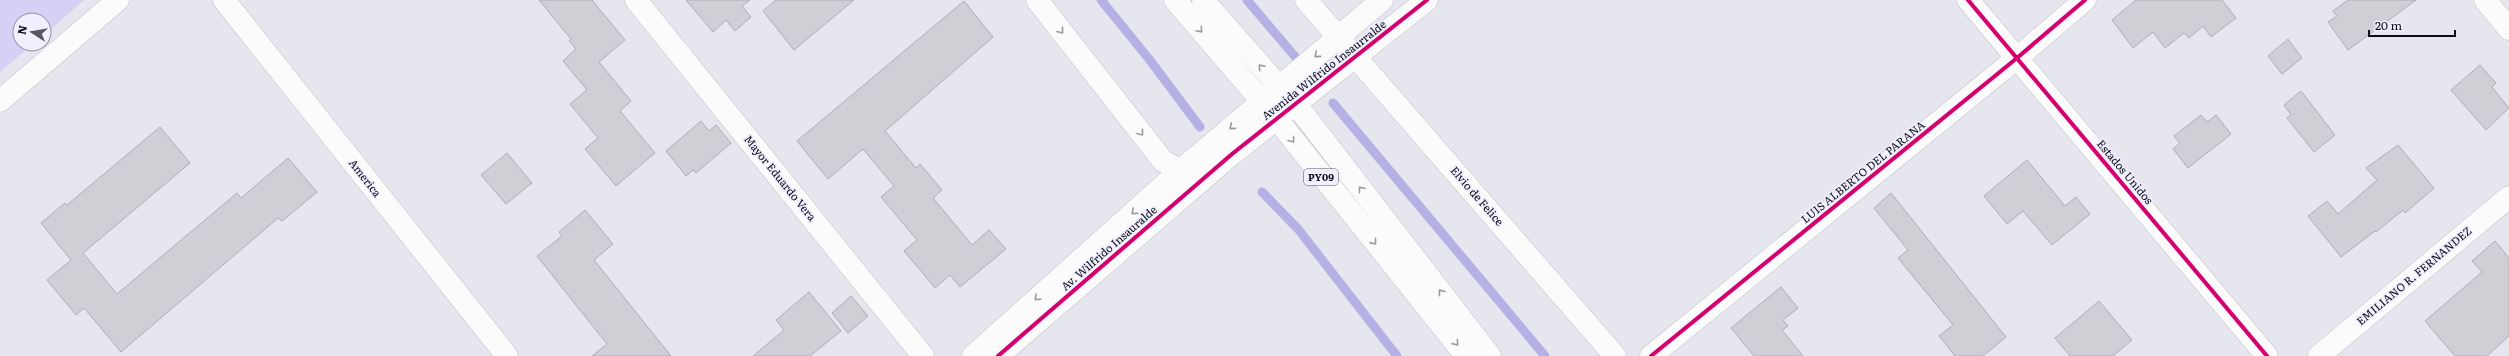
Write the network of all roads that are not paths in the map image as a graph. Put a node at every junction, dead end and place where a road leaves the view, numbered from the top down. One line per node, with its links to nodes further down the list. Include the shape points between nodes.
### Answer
1 (118, 0): 18 (main road)
2 (224, 0): 25 (main road, America)
3 (636, 0): 26 (main road, Mayor Eduardo Vera)
4 (1037, 0): 23 (main road, one-way to 23, via 1163,161)
5 (1175, 0): 19 (main road, PY09, one-way to 19)
6 (1203, 0): 17 (main road, PY09, one-way to 6)
7 (1306, 0): 14 (main road, Elvio de Felice)
8 (1427, 0): 15 (main road, Avenida Wilfrido Insaurralde)
9 (1968, 0): 16 (main road, Estados Unidos)
10 (2085, 0): 16 (main road, LUIS ALBERTO DEL PARANA)
11 (2485, 0): 13 (main road)
12 (1380, 1): 14 (main road)
13 (2509, 29)
14 (1339, 37): 15 (main road, Elvio de Felice); 17 (main road, one-way to 17)
15 (1356, 56): 20 (main road, Avenida Wilfrido Insaurralde); 31 (main road, Elvio de Felice)
16 (2017, 58): 32 (main road, LUIS ALBERTO DEL PARANA); 33 (main road, Estados Unidos)
17 (1280, 87): 19 (main road); 20 (main road, PY09)
18 (0, 101)
19 (1262, 101): 21 (main road, PY09); 23 (main road, one-way to 23)
20 (1294, 104): 21 (main road, Avenida Wilfrido Insaurralde); 30 (main road, PY09, one-way to 20)
21 (1276, 119): 22 (main road, Avenida Wilfrido Insaurralde); 29 (main road, PY09, one-way to 29)
22 (1232, 154): 23 (main road); 28 (main road, Av. Wilfrido Insauralde)
23 (1181, 170): 27 (main road, one-way to 27)
24 (2509, 197): 34 (main road, EMILIANO R. FERNANDEZ)
25 (507, 356)
26 (923, 356)
27 (973, 356)
28 (998, 356)
29 (1466, 356)
30 (1490, 356)
31 (1615, 356)
32 (1651, 356)
33 (2267, 356)
34 (2319, 356)

